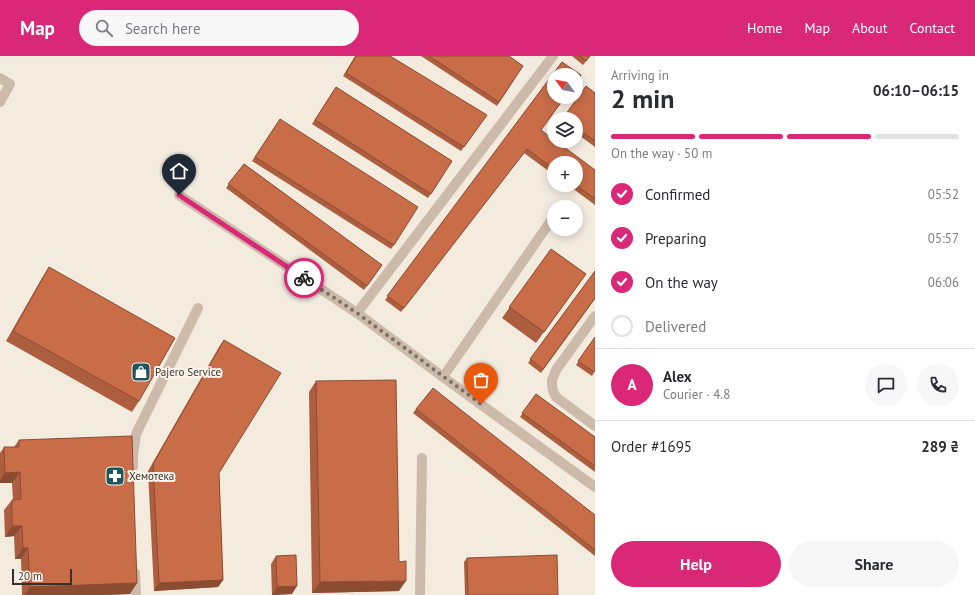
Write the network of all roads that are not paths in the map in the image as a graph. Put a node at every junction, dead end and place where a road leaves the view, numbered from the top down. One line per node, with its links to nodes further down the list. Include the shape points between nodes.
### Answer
1 (553, 56): 7 (lane)
2 (0, 78): 3 (lane, via 10,84)
3 (0, 102)
4 (179, 195): 7 (lane)
5 (547, 226): 9 (lane)
6 (198, 308): 12 (lane, via 136,434)
7 (357, 313): 9 (lane)
8 (595, 316): 10 (lane, via 556,370 552,385 556,397)
9 (443, 377): 13 (lane)
10 (595, 426)
11 (422, 458): 16 (lane)
12 (133, 478)
13 (595, 487)
14 (135, 564): 15 (lane)
15 (136, 595)
16 (420, 595)

